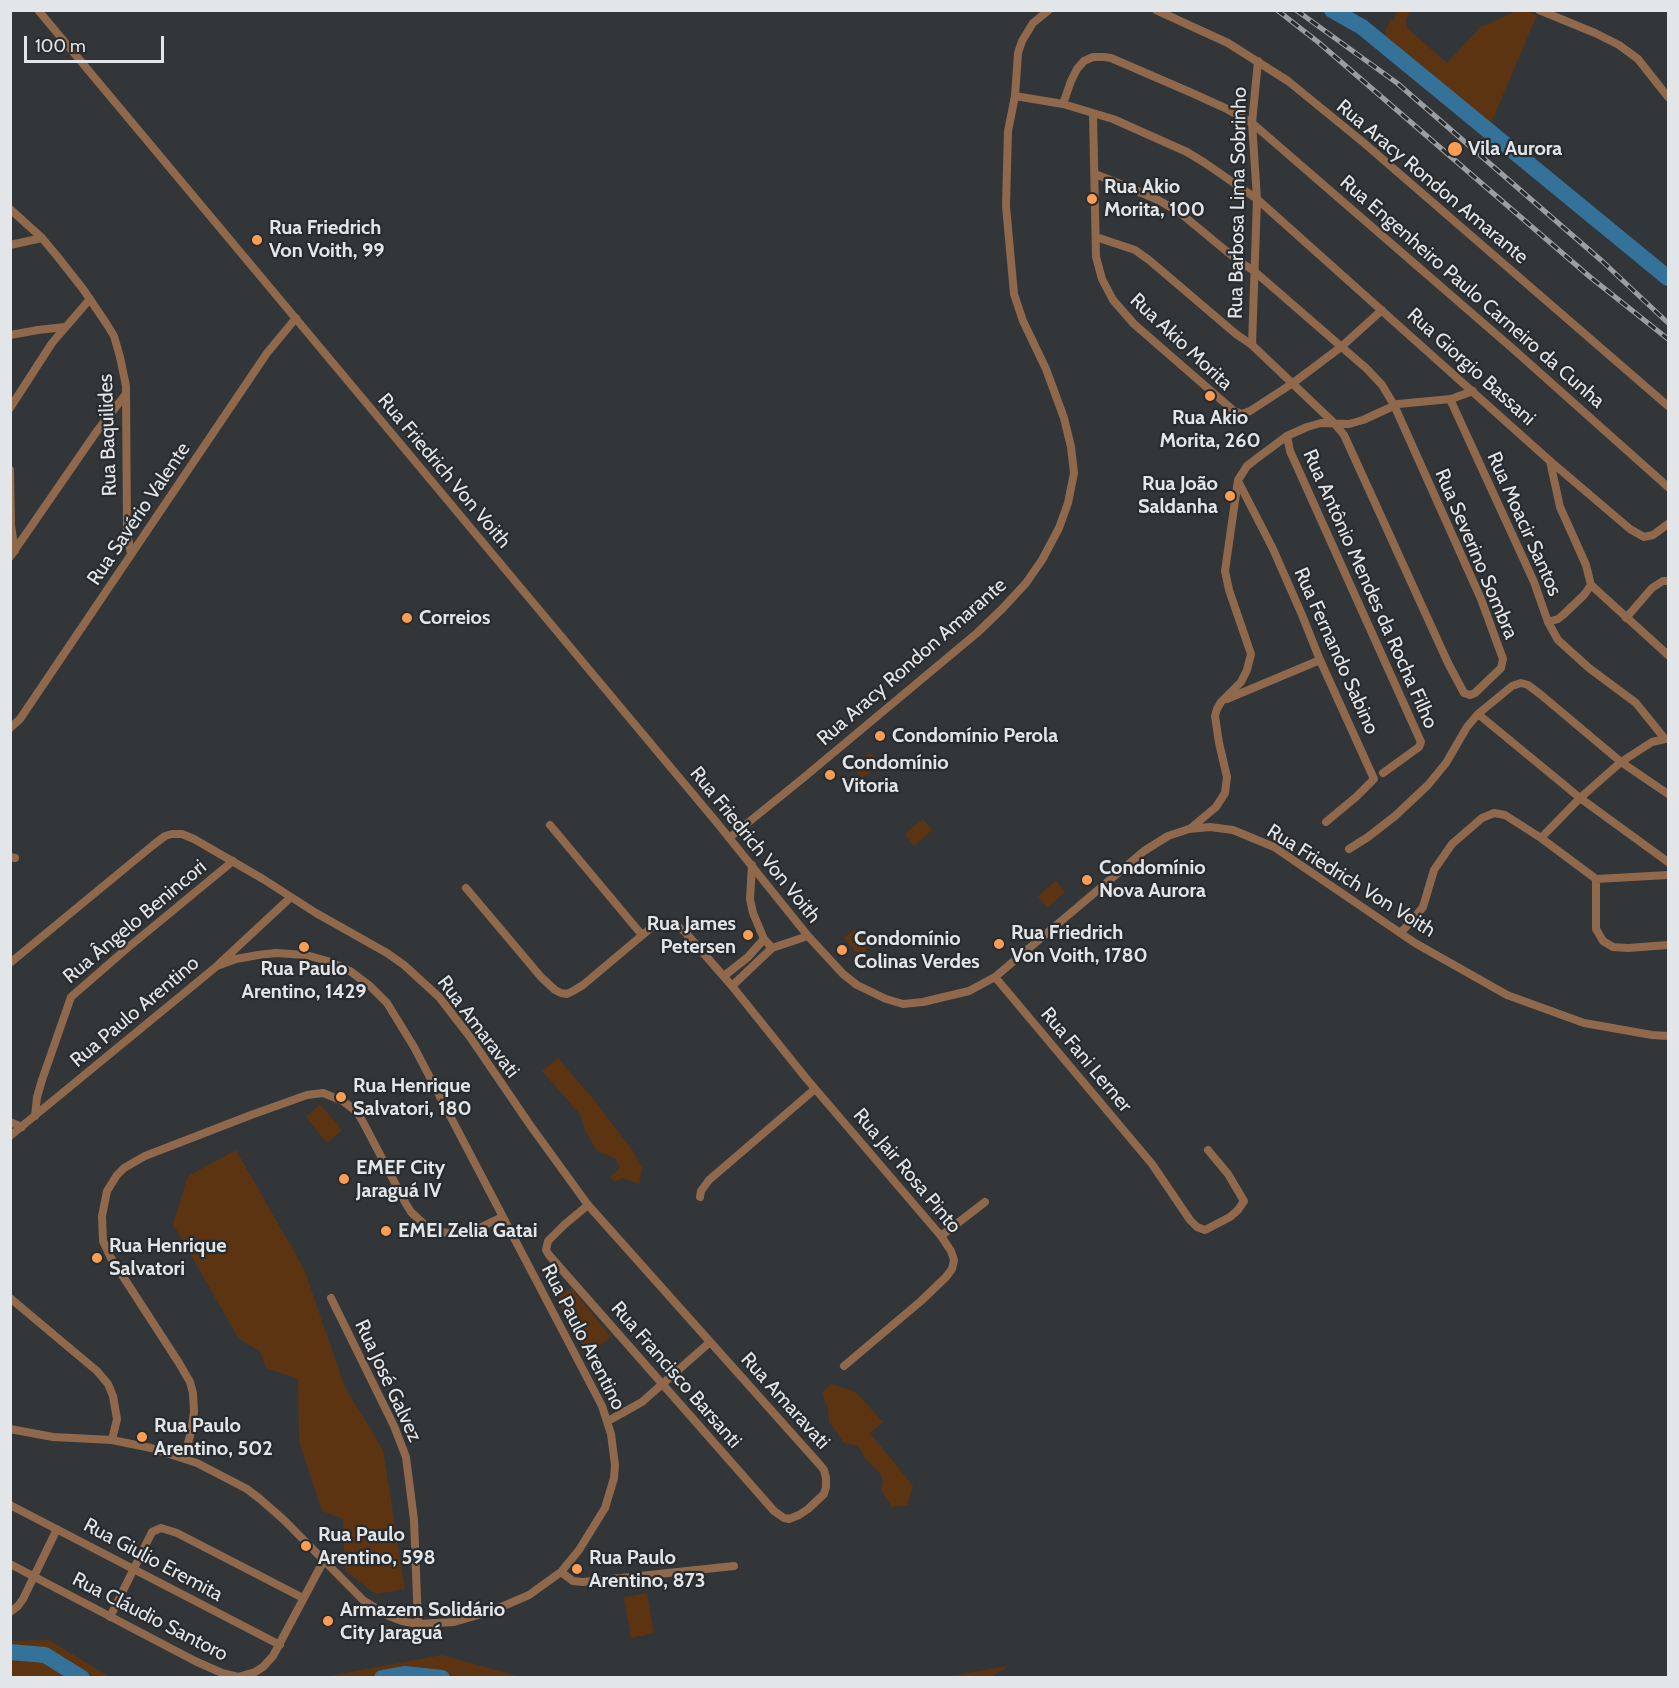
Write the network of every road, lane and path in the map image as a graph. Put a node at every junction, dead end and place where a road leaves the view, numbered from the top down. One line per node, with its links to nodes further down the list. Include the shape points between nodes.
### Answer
1 (39, 10): 20 (street, Rua Friedrich Von Voith)
2 (1049, 10): 6 (street, Rua Aracy Rondon Amarante, via 1022,41 1016,67)
3 (1156, 10): 5 (street, Rua Aracy Rondon Amarante)
4 (1539, 10): 7 (street, via 1619,45 1638,59)
5 (1258, 61): 10 (street, Rua Barbosa Lima Sobrinho); 30 (street, Rua Aracy Rondon Amarante, via 1364,143)
6 (1016, 96): 8 (street); 58 (street, Rua Aracy Rondon Amarante, via 1008,131 1006,206 1011,267 1023,321 1046,369 1071,447 1074,473 1059,528 1031,576 1003,608)
7 (1668, 97)
8 (1063, 104): 9 (street, Rua Giorgio Bassani); 10 (street, Rua Engenheiro Paulo Carneiro da Cunha, via 1077,69 1093,57 1104,57)
9 (1093, 113): 11 (street, Rua Akio Morita); 12 (street, Rua Giorgio Bassani, via 1187,152)
10 (1252, 123): 12 (street, Rua Barbosa Lima Sobrinho); 37 (street, Rua Engenheiro Paulo Carneiro da Cunha)
11 (1095, 174): 14 (street, Rua Akio Morita); 17 (street, Rua Severino Sombra, via 1179,212)
12 (1257, 200): 17 (street, Rua Barbosa Lima Sobrinho); 19 (street, Rua Giorgio Bassani)
13 (10, 209): 15 (street, Rua Baquilides)
14 (1096, 237): 23 (street, via 1142,255); 25 (street, Rua Akio Morita, via 1096,257 1113,300 1134,324 1225,405 1242,414)
15 (42, 238): 16 (street); 18 (street, Rua Baquilides)
16 (10, 245)
17 (1254, 271): 23 (street, Rua Barbosa Lima Sobrinho); 24 (street, Rua Severino Sombra)
18 (90, 299): 21 (street); 27 (street, Rua Baquilides, via 114,336)
19 (1382, 310): 24 (street, Rua Akio Morita); 26 (street, Rua Giorgio Bassani)
20 (296, 318): 40 (street, Rua Savério Valente, via 267,353); 58 (street, Rua Friedrich Von Voith)
21 (65, 327): 22 (street); 31 (street)
22 (10, 335)
23 (1252, 345): 25 (street)
24 (1341, 347): 25 (street, Rua Akio Morita); 29 (street, Rua Severino Sombra, via 1382,385)
25 (1293, 383): 32 (street)
26 (1473, 391): 28 (street); 34 (street, Rua Giorgio Bassani)
27 (126, 394): 39 (street); 40 (street, Rua Baquilides, via 127,532)
28 (1450, 399): 29 (street); 44 (street, Rua Moacir Santos, via 1534,582)
29 (1394, 405): 32 (street, via 1363,420); 32 (street, Rua Severino Sombra, via 1481,599 1503,658 1501,668 1470,695 1464,693 1448,663 1353,453)
30 (1668, 406)
31 (10, 408)
32 (1334, 423): 33 (street, via 1321,423)
33 (1287, 436): 36 (street, via 1250,464); 52 (street, Rua Antônio Mendes da Rocha Filho, via 1299,473 1420,741 1419,746)
34 (1550, 461): 38 (street, Rua Giorgio Bassani, via 1644,537); 42 (street, Rua Moacir Santos, via 1560,507)
35 (10, 470): 39 (street)
36 (1238, 480): 46 (street, Rua Fernando Sabino, via 1270,543); 47 (street, via 1225,571 1251,654 1241,682)
37 (1668, 487)
38 (1668, 524)
39 (13, 554)
40 (131, 554): 49 (street, Rua Savério Valente, via 26,711)
41 (1668, 581): 43 (street, via 1652,588)
42 (1591, 585): 43 (street); 44 (street, Rua Moacir Santos, via 1561,617)
43 (1626, 618): 45 (street)
44 (1548, 622): 50 (street, via 1558,640 1636,703)
45 (1668, 655)
46 (1320, 660): 47 (street); 55 (street, Rua Fernando Sabino, via 1374,779)
47 (1221, 702): 57 (street, via 1215,719 1227,777 1225,793 1216,807)
48 (1478, 714): 51 (street, via 1521,683 1549,701); 54 (street); 60 (street, via 1428,785 1395,816)
49 (10, 728)
50 (1667, 739): 51 (street, via 1652,742)
51 (1621, 762): 53 (street); 54 (street)
52 (1383, 773)
53 (1668, 794)
54 (1580, 798): 59 (street); 62 (street)
55 (1326, 822)
56 (550, 825): 69 (street)
57 (1189, 829): 68 (street, Rua Friedrich Von Voith, via 1233,830 1274,847); 77 (street, Rua Friedrich Von Voith, via 1144,851)
58 (729, 838): 63 (street, Rua Friedrich Von Voith)
59 (1541, 838): 65 (street); 68 (street, via 1505,815 1494,813 1482,818 1452,844 1434,870 1423,907)
60 (1348, 849)
61 (233, 861): 67 (street, Rua Amaravati); 74 (street, Rua Amaravati, via 182,834 165,836); 81 (street, Rua Ângelo Benincori, via 73,994 48,1059)
62 (1668, 862)
63 (752, 866): 70 (street, Rua Friedrich Von Voith); 71 (street, via 750,898)
64 (1668, 875): 65 (street)
65 (1596, 879): 72 (street, via 1596,929 1603,941 1613,947 1628,948)
66 (466, 888): 69 (street, Rua Jair Rosa Pinto, via 548,985 561,993 583,985)
67 (291, 897): 75 (street); 88 (street, Rua Amaravati, via 387,953 439,998)
68 (1400, 933): 79 (street, Rua Friedrich Von Voith, via 1507,995 1584,1023)
69 (642, 935): 76 (street, Rua Jair Rosa Pinto, via 662,923 675,924)
70 (808, 936): 73 (street); 77 (street, Rua Friedrich Von Voith, via 856,985 903,1004 969,991)
71 (764, 939): 73 (street); 76 (street)
72 (1668, 945)
73 (772, 948): 78 (street)
74 (10, 963)
75 (217, 966): 81 (street, Rua Paulo Arentino); 89 (street, Rua Paulo Arentino, via 258,955 306,955 350,971 370,986 387,1003 414,1047)
76 (724, 976): 78 (street, Rua Jair Rosa Pinto)
77 (995, 977): 85 (street, Rua Fani Lerner, via 1152,1164 1190,1220 1206,1230 1238,1210 1244,1201)
78 (732, 986): 80 (street, Rua Jair Rosa Pinto)
79 (1668, 1036)
80 (815, 1089): 86 (street, via 709,1180); 90 (street, Rua Jair Rosa Pinto)
81 (35, 1116): 83 (street, Rua Paulo Arentino)
82 (10, 1122): 83 (street)
83 (22, 1127): 84 (street, Rua Paulo Arentino)
84 (10, 1137)
85 (1208, 1150)
86 (700, 1197)
87 (985, 1202): 90 (street)
88 (588, 1205): 93 (street, Rua Amaravati); 95 (street, Rua Francisco Barsanti, via 551,1237 546,1250)
89 (502, 1217): 96 (street, Rua Paulo Arentino); 99 (street, via 456,1234 426,1226 411,1212 357,1112 323,1093 251,1115 124,1168 107,1191 102,1216 103,1242 190,1382 194,1412)
90 (941, 1236): 94 (street, Rua Jair Rosa Pinto, via 951,1251 952,1269 921,1301)
91 (10, 1298): 98 (street, via 108,1384 117,1419)
92 (331, 1298): 112 (street, Rua José Galvez, via 406,1457 414,1520)
93 (710, 1342): 95 (street); 100 (street, Rua Amaravati, via 814,1458)
94 (844, 1366)
95 (662, 1384): 96 (street, via 634,1407); 100 (street, Rua Francisco Barsanti, via 766,1503 784,1518 799,1515 816,1503 824,1494)
96 (608, 1421): 107 (street, Rua Paulo Arentino, via 615,1465 610,1493 589,1536)
97 (10, 1429): 98 (street, Rua Paulo Arentino, via 52,1437)
98 (112, 1440): 99 (street, Rua Paulo Arentino)
99 (184, 1458): 103 (street, Rua Paulo Arentino, via 254,1494)
100 (826, 1478)
101 (10, 1505): 102 (street, Rua Giulio Eremita)
102 (57, 1529): 106 (street, Rua Giulio Eremita); 108 (street)
103 (324, 1560): 109 (street, Rua Cláudio Santoro); 112 (street, Rua Paulo Arentino, via 375,1608)
104 (10, 1564): 108 (street, Rua Cláudio Santoro)
105 (734, 1566): 107 (street, via 583,1582 573,1581)
106 (134, 1569): 109 (street, via 152,1532 167,1529); 111 (street); 113 (street, Rua Giulio Eremita)
107 (561, 1572): 112 (street, Rua Paulo Arentino, via 529,1595 492,1611 454,1622)
108 (33, 1577): 110 (street, via 23,1599); 111 (street, Rua Cláudio Santoro)
109 (303, 1598): 113 (street, Rua Cláudio Santoro)
110 (10, 1612)
111 (110, 1617): 113 (street, Rua Cláudio Santoro, via 230,1676 255,1672)
112 (418, 1624)
113 (280, 1645)

